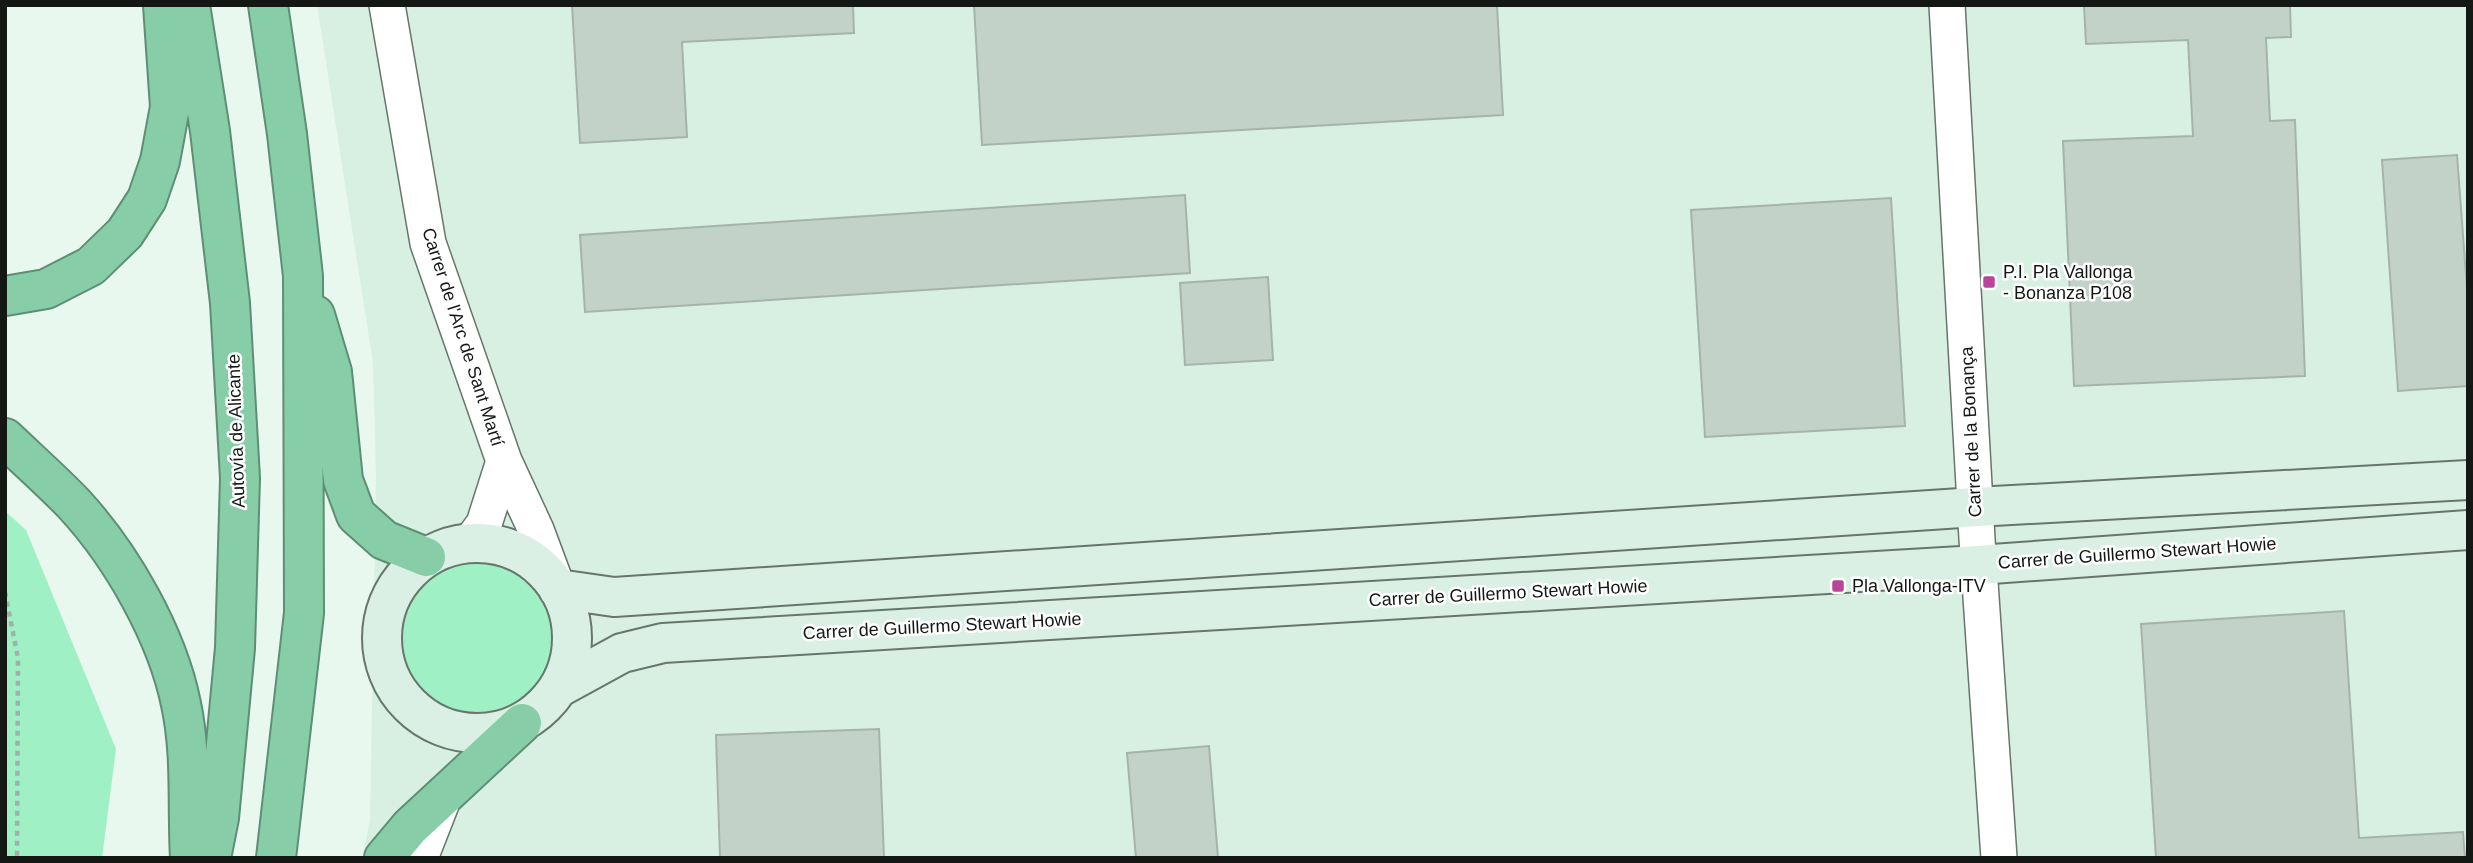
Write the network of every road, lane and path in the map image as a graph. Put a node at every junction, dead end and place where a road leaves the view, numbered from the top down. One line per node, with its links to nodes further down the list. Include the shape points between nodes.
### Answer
1 (163, 5): 7 (highway, via 170,107 147,199 125,233 91,266 46,289)
2 (190, 5): 23 (highway, Autovía de Alicante, via 230,303 240,478 235,648)
3 (268, 5): 6 (highway)
4 (387, 5): 9 (street, Carrer de l'Arc de Sant Martí, via 428,243)
5 (1947, 5): 11 (street, Carrer de la Bonança)
6 (303, 276): 14 (highway, via 332,372 344,480 356,515 384,540); 24 (highway, via 304,613)
7 (5, 296)
8 (5, 438): 22 (highway, via 75,506 128,574 159,634 181,703 190,771)
9 (505, 461): 13 (street, Carrer de l'Arc de Sant Martí, via 484,524); 16 (street, Carrer de l'Arc de Sant Martí)
10 (2468, 480): 11 (street)
11 (1976, 507): 15 (street, Carrer de la Bonança); 16 (street, via 646,596 614,597)
12 (2468, 530): 15 (street, Carrer de Guillermo Stewart Howie)
13 (470, 543): 14 (street); 16 (street, via 511,549 538,565)
14 (426, 557): 19 (street, via 402,579 387,607 381,639 387,672 404,700 429,721 459,733 491,733)
15 (1978, 565): 18 (street, Carrer de Guillermo Stewart Howie, via 663,643 622,653); 27 (street, Carrer de la Bonança)
16 (558, 589): 18 (street, via 572,628 567,669)
17 (5, 592): 21 (path, via 18,658)
18 (558, 688): 19 (street)
19 (522, 723): 20 (highway)
20 (445, 794): 25 (highway); 26 (street)
21 (17, 858)
22 (190, 858)
23 (211, 858)
24 (276, 858)
25 (384, 858)
26 (420, 858)
27 (1999, 858)

